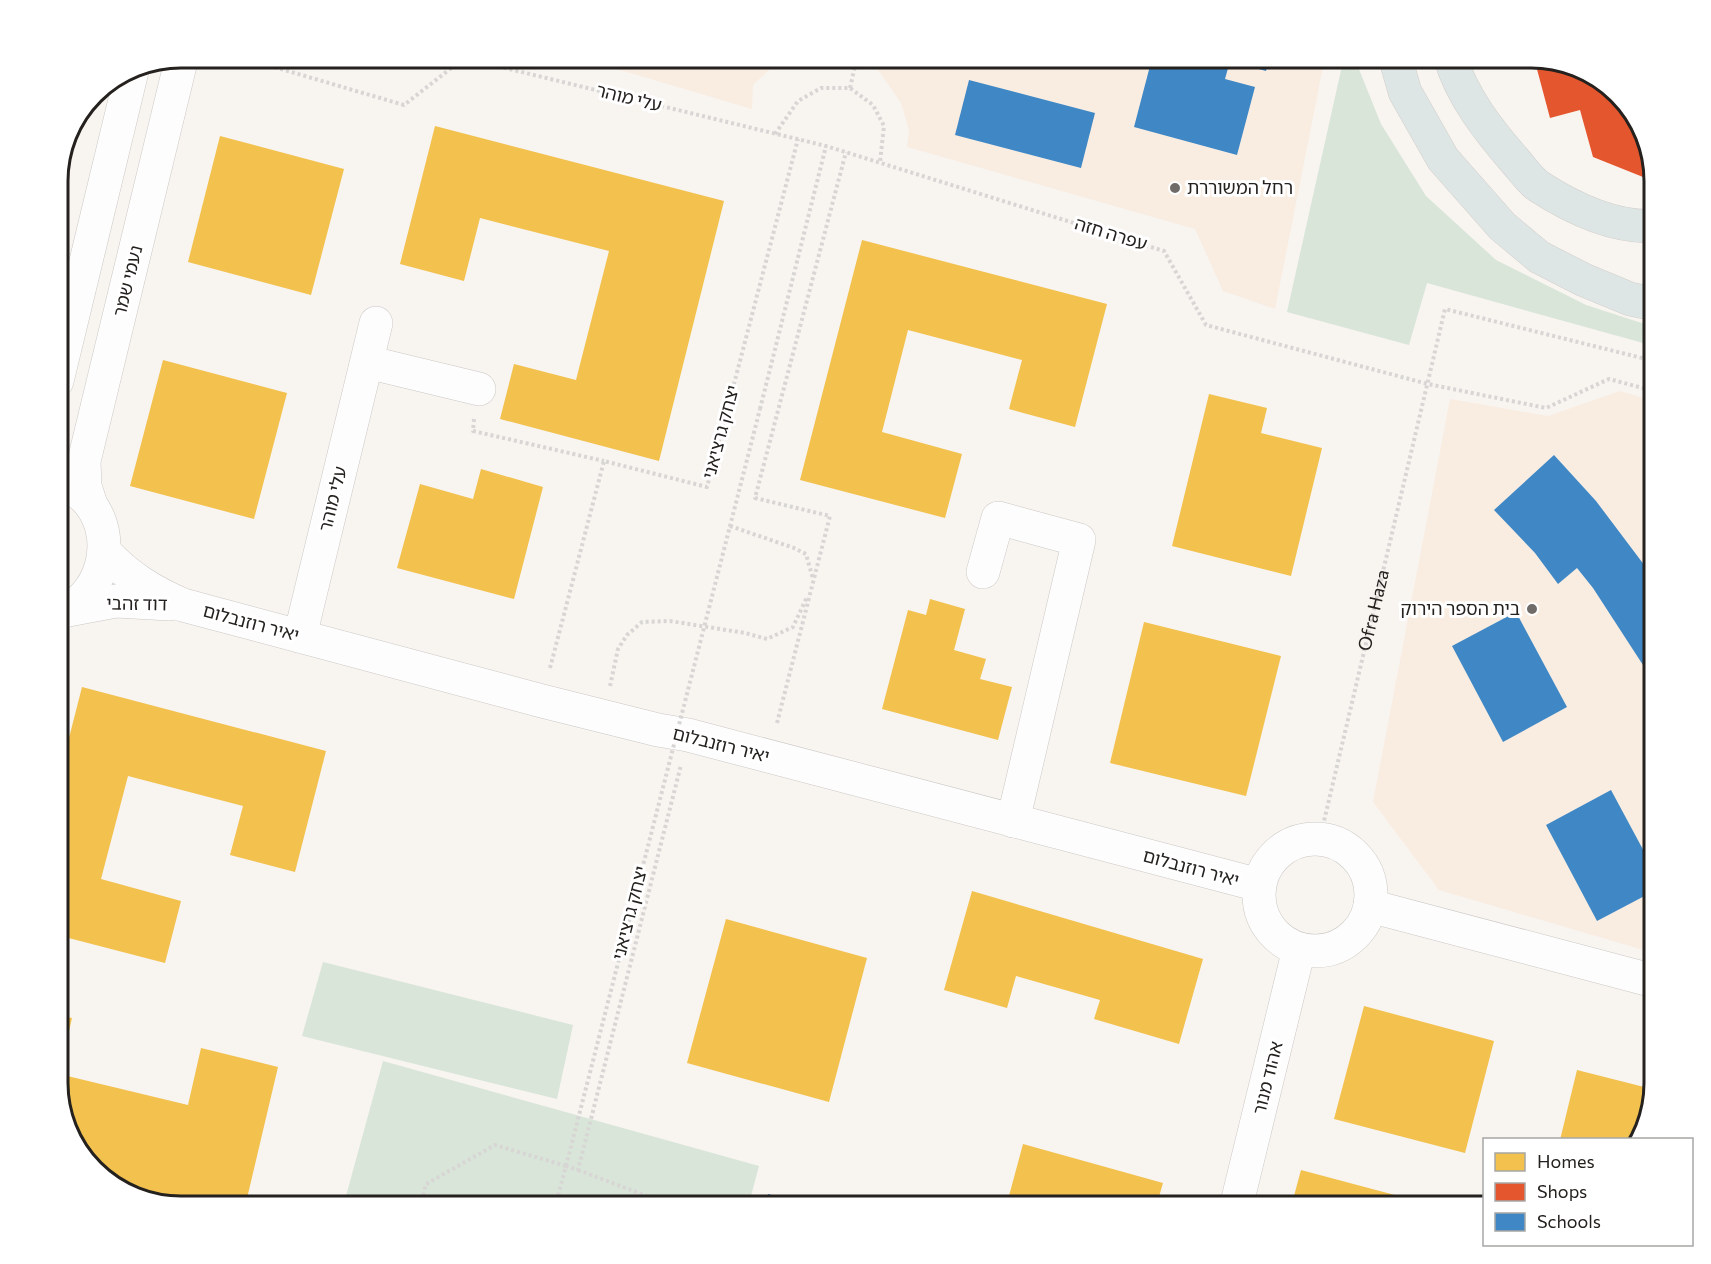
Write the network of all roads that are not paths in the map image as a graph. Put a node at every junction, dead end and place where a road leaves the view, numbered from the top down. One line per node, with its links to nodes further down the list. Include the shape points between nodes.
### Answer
1 (179, 68): 12 (street, נעמי שמר, via 84,460 85,486)
2 (1398, 68): 6 (main road, via 1405,92 1443,159 1502,226 1539,257 1584,280)
3 (1453, 68): 5 (main road, via 1486,129 1536,185 1610,222)
4 (119, 86): 8 (street)
5 (1644, 227)
6 (1644, 302)
7 (376, 323): 9 (street, עלי מוהר)
8 (68, 329)
9 (367, 362): 10 (street); 18 (street, עלי מוהר)
10 (479, 389)
11 (68, 486): 12 (street)
12 (91, 505): 13 (street, נעמי שמר, via 102,527)
13 (105, 552): 15 (street, דוד זהבי, via 129,576); 16 (street, via 100,573 87,594)
14 (983, 572): 19 (street, via 998,518 1079,540)
15 (183, 605): 17 (street, דוד זהבי, via 116,601); 18 (street, יאיר רוזנבלום)
16 (68, 607)
17 (68, 611)
18 (300, 636): 19 (street, יאיר רוזנבלום)
19 (1013, 820): 20 (street, יאיר רוזנבלום)
20 (1259, 885): 21 (street, via 1268,861 1282,847 1300,839 1320,838 1340,843 1365,867 1371,886); 22 (street, via 1259,905 1266,924 1279,938)
21 (1370, 906): 22 (street, via 1354,936 1338,946 1319,951); 23 (street)
22 (1299, 949): 24 (street, אהוד מנור)
23 (1644, 978)
24 (1239, 1196)

